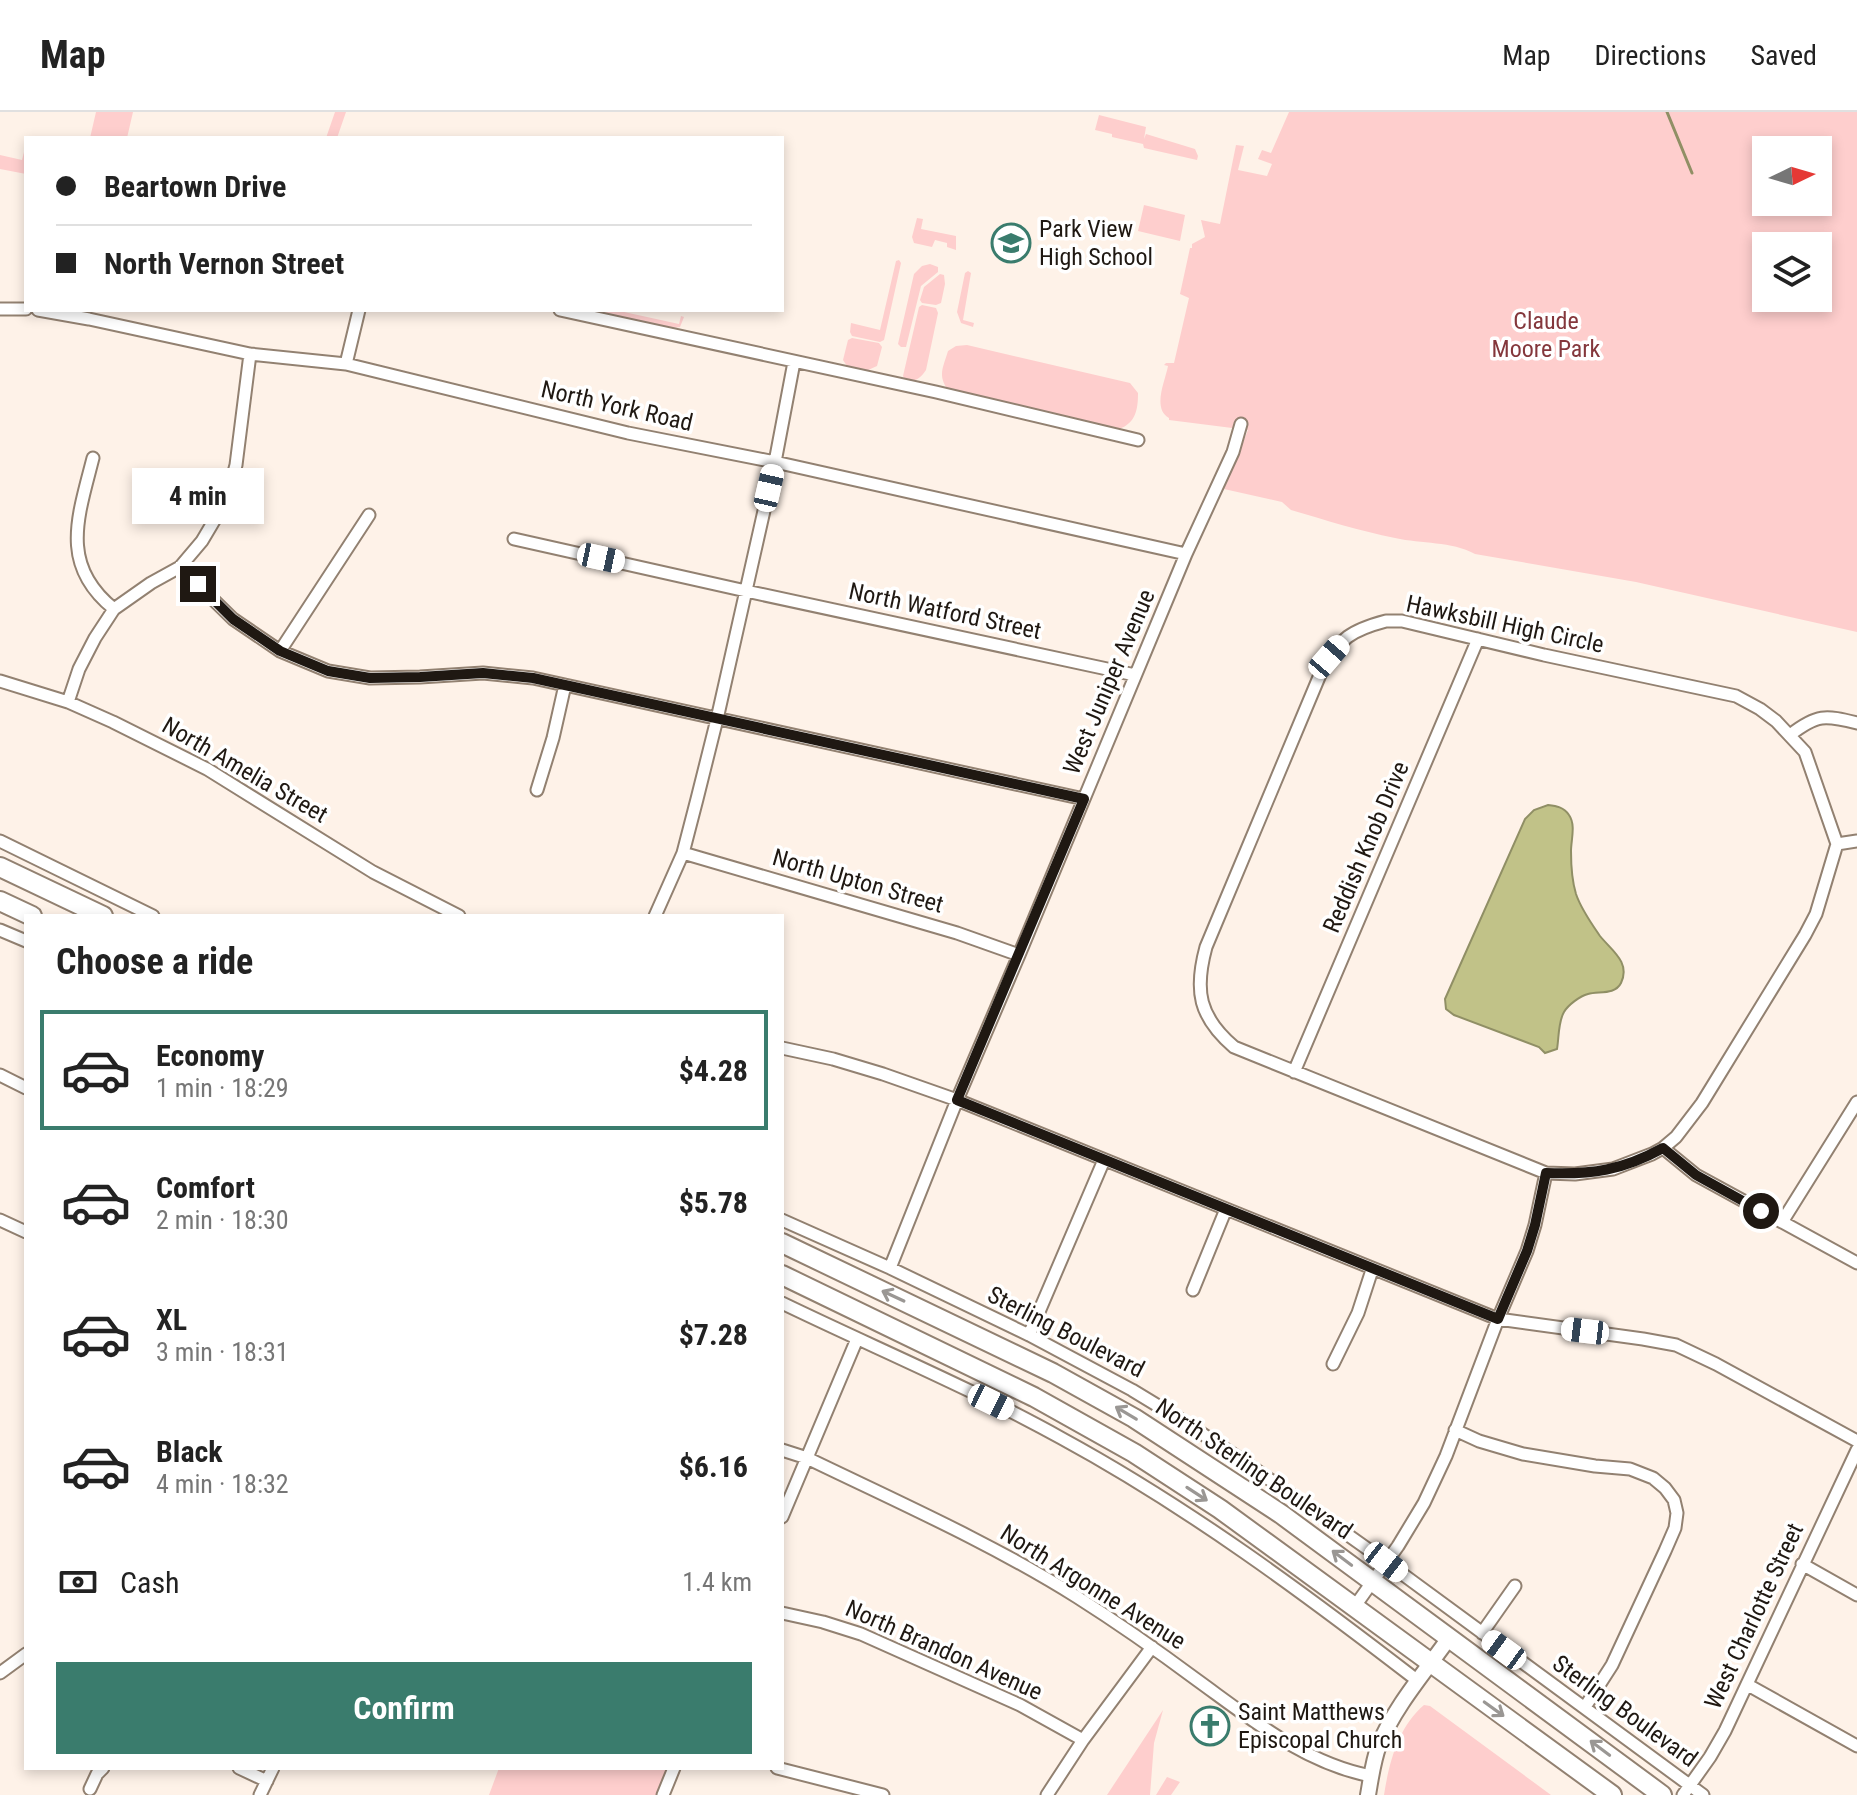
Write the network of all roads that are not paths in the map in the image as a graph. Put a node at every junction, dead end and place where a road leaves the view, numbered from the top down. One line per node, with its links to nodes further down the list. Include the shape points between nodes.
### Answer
1 (0, 309): 2 (street)
2 (24, 309)
3 (49, 312): 6 (street, North York Road)
4 (359, 312): 8 (street)
5 (569, 312): 7 (street)
6 (250, 354): 8 (street, North York Road); 16 (street, via 229,490 202,541)
7 (794, 362): 10 (street); 12 (street)
8 (346, 364): 12 (street, North York Road, via 628,433)
9 (1241, 424): 15 (street, West Juniper Avenue)
10 (1138, 440)
11 (93, 458): 18 (street, via 76,548 84,573)
12 (775, 462): 15 (street, North York Road); 17 (street)
13 (369, 515): 20 (street)
14 (514, 539): 17 (street, North Watford Street)
15 (1186, 554): 21 (street, West Juniper Avenue)
16 (180, 567): 18 (street); 20 (street, via 233,619)
17 (746, 591): 21 (street, North Watford Street); 25 (street)
18 (114, 609): 24 (street, via 84,658)
19 (1478, 639): 27 (street, Hawksbill High Circle, via 1736,696); 45 (street, Reddish Knob Drive); 45 (street, Hawksbill High Circle, via 1386,621 1352,632 1322,670 1200,968 1205,1013 1217,1033 1234,1047)
20 (280, 651): 23 (street, via 328,671 370,678 483,673)
21 (1135, 675): 29 (street, West Juniper Avenue)
22 (0, 681): 24 (street, North Amelia Street)
23 (565, 685): 25 (street); 28 (street)
24 (68, 702): 39 (street, North Amelia Street, via 207,769 373,872)
25 (717, 719): 29 (street); 33 (street)
26 (1857, 723): 27 (street, via 1817,718)
27 (1790, 735): 32 (street, Hawksbill High Circle, via 1805,752)
28 (537, 790)
29 (1084, 799): 43 (street, West Juniper Avenue)
30 (0, 841): 38 (street)
31 (1857, 841): 32 (street)
32 (1837, 844): 50 (street, Hawksbill High Circle, via 1805,935 1702,1103)
33 (683, 853): 40 (street); 43 (street, North Upton Street)
34 (0, 867): 37 (main road)
35 (0, 901): 36 (main road)
36 (28, 914)
37 (99, 914)
38 (149, 914)
39 (455, 914)
40 (656, 914)
41 (0, 930): 42 (street)
42 (24, 940)
43 (1019, 955): 48 (street, West Juniper Avenue)
44 (784, 1048): 48 (street)
45 (1294, 1072): 52 (street, Hawksbill High Circle)
46 (0, 1075): 47 (street)
47 (24, 1087)
48 (957, 1100): 51 (street); 60 (street, West Juniper Avenue)
49 (1857, 1102): 56 (street)
50 (1663, 1148): 52 (street, Hawksbill High Circle, via 1613,1169); 56 (street, via 1696,1175)
51 (1104, 1160): 53 (street); 66 (street)
52 (1546, 1173): 65 (street, via 1527,1251)
53 (1226, 1209): 61 (street); 63 (street)
54 (0, 1220): 57 (street)
55 (784, 1221): 60 (street, Sterling Boulevard)
56 (1782, 1222): 59 (street)
57 (24, 1231)
58 (784, 1244): 77 (main road, North Sterling Boulevard, one-way to 58, via 1114,1405)
59 (1857, 1263)
60 (890, 1268): 66 (street, Sterling Boulevard)
61 (1372, 1270): 65 (street); 68 (street)
62 (784, 1276): 80 (main road, one-way to 80, via 1096,1431 1220,1509)
63 (1193, 1290)
64 (784, 1304): 67 (street)
65 (1498, 1319): 69 (street); 70 (street, via 1676,1345)
66 (1029, 1335): 75 (street, Sterling Boulevard, via 1183,1421)
67 (857, 1339): 73 (street); 88 (street, via 1016,1413 1139,1483 1323,1608)
68 (1333, 1364)
69 (1455, 1430): 75 (street, via 1424,1503); 90 (street, via 1523,1454 1630,1469 1653,1478 1674,1500 1677,1513 1670,1540 1612,1665)
70 (1857, 1441)
71 (1857, 1450): 76 (street, West Charlotte Street)
72 (784, 1451): 73 (street, North Argonne Avenue)
73 (807, 1458): 74 (street); 84 (street, North Argonne Avenue, via 1000,1552)
74 (784, 1512)
75 (1386, 1562): 77 (street); 82 (street, Sterling Boulevard)
76 (1802, 1564): 79 (street); 89 (street, West Charlotte Street)
77 (1373, 1581): 80 (street); 83 (main road, North Sterling Boulevard)
78 (1515, 1586): 82 (street)
79 (1857, 1595)
80 (1355, 1606): 86 (main road)
81 (784, 1613): 91 (street, North Brandon Avenue, via 861,1634 1020,1705)
82 (1482, 1633): 90 (street, Sterling Boulevard)
83 (1449, 1638): 86 (street); 108 (main road, North Sterling Boulevard, one-way to 83)
84 (1152, 1647): 91 (street); 98 (street, North Argonne Avenue, via 1306,1754)
85 (24, 1655): 87 (street)
86 (1431, 1663): 88 (street); 107 (main road, one-way to 107)
87 (0, 1673)
88 (1418, 1681): 98 (street, via 1379,1745)
89 (1748, 1685): 92 (street); 101 (street, West Charlotte Street)
90 (1585, 1707): 101 (street, Sterling Boulevard)
91 (1083, 1740): 105 (street)
92 (1857, 1746)
93 (101, 1770): 100 (street)
94 (243, 1770): 99 (street)
95 (272, 1770): 99 (street)
96 (673, 1770): 103 (street)
97 (784, 1770): 104 (street)
98 (1371, 1776): 106 (street)
99 (267, 1781): 102 (street)
100 (90, 1789)
101 (1686, 1790): 109 (street, Sterling Boulevard)
102 (260, 1795)
103 (663, 1795)
104 (883, 1795)
105 (1047, 1795)
106 (1368, 1795)
107 (1612, 1795)
108 (1662, 1795)
109 (1703, 1795)

